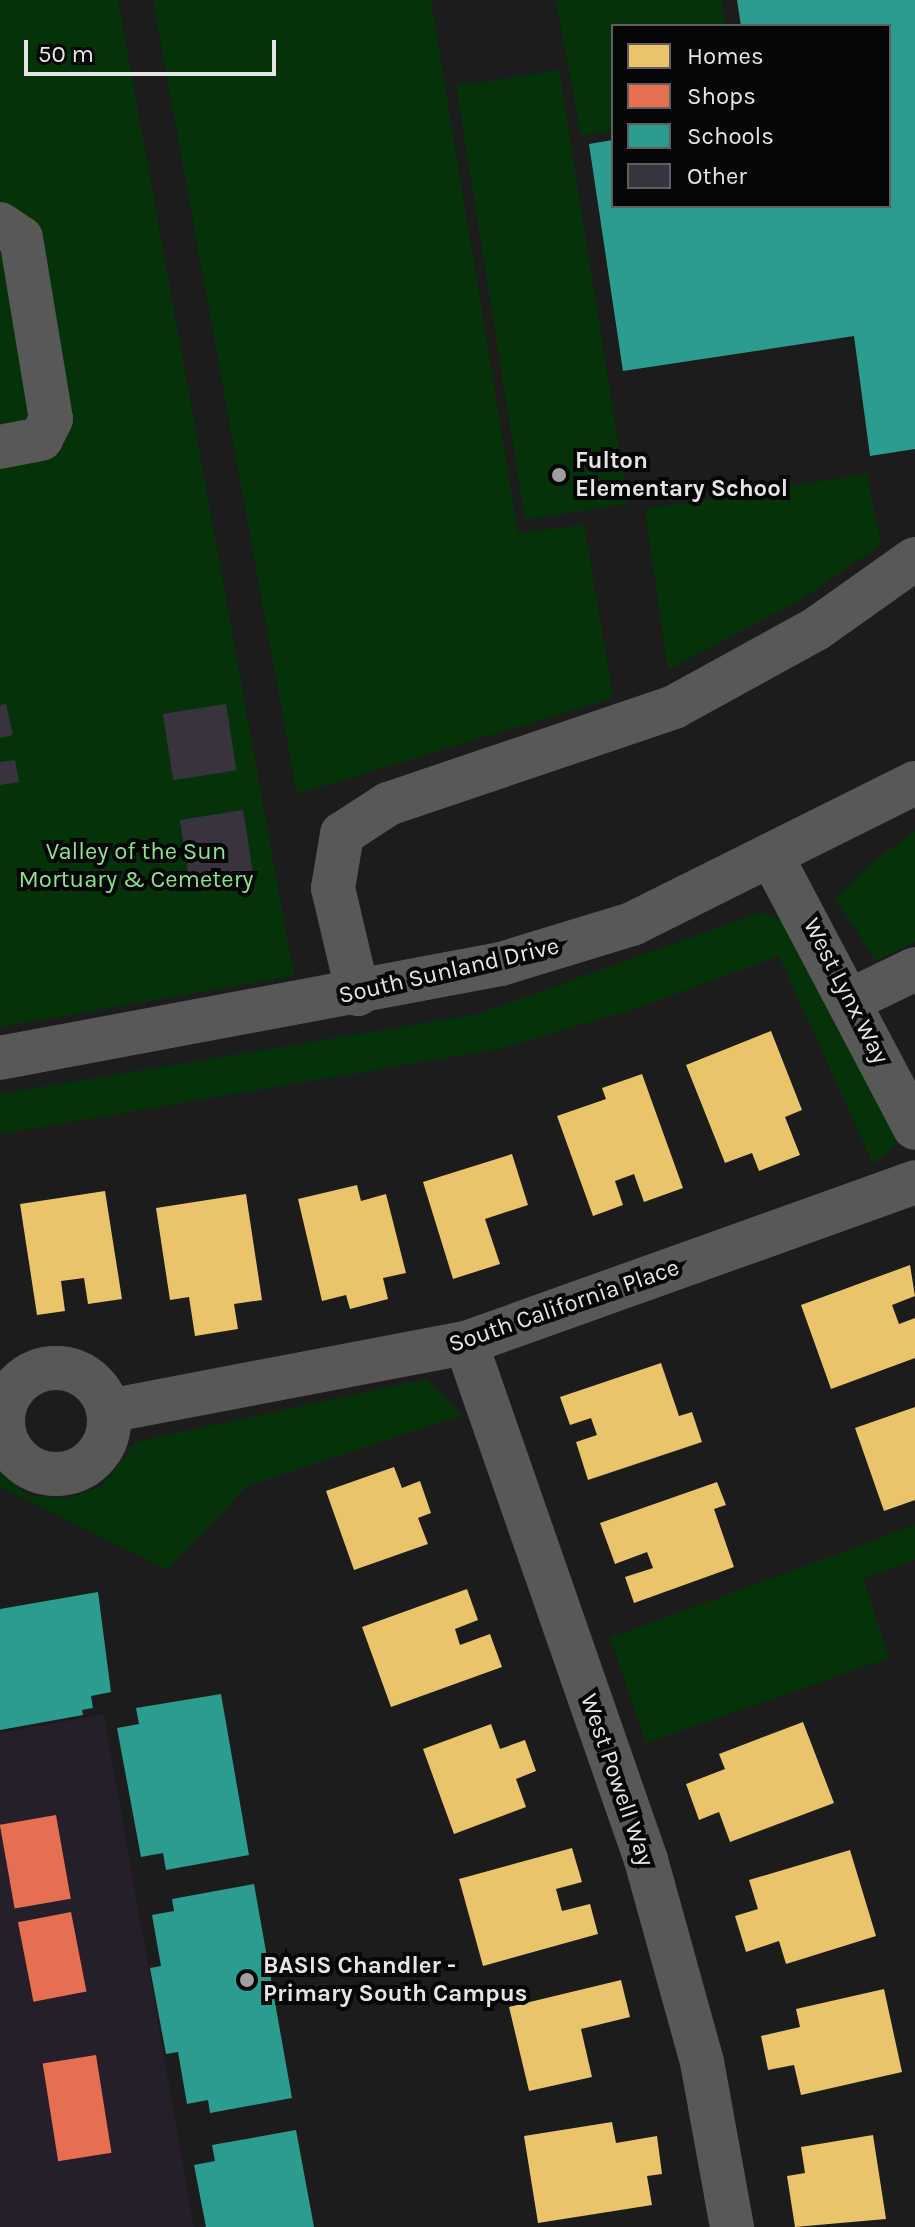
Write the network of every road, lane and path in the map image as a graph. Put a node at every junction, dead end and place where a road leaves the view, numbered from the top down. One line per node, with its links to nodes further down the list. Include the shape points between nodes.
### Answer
1 (0, 224): 2 (street, via 21,238 51,419 41,439)
2 (0, 447)
3 (915, 559): 7 (street, via 816,629 674,707 388,804 342,834 333,888)
4 (915, 783): 5 (street, South Sunland Drive)
5 (772, 857): 7 (street, South Sunland Drive, via 632,924 501,964); 8 (street, West Lynx Way)
6 (915, 969): 8 (street)
7 (358, 994): 9 (street, South Sunland Drive)
8 (851, 1000): 10 (street, West Lynx Way)
9 (0, 1058)
10 (915, 1128)
11 (915, 1182): 12 (street, South California Place)
12 (466, 1343): 13 (street, South California Place); 14 (street, West Powell Way, via 646,1860 702,2062)
13 (108, 1411)
14 (732, 2227)

